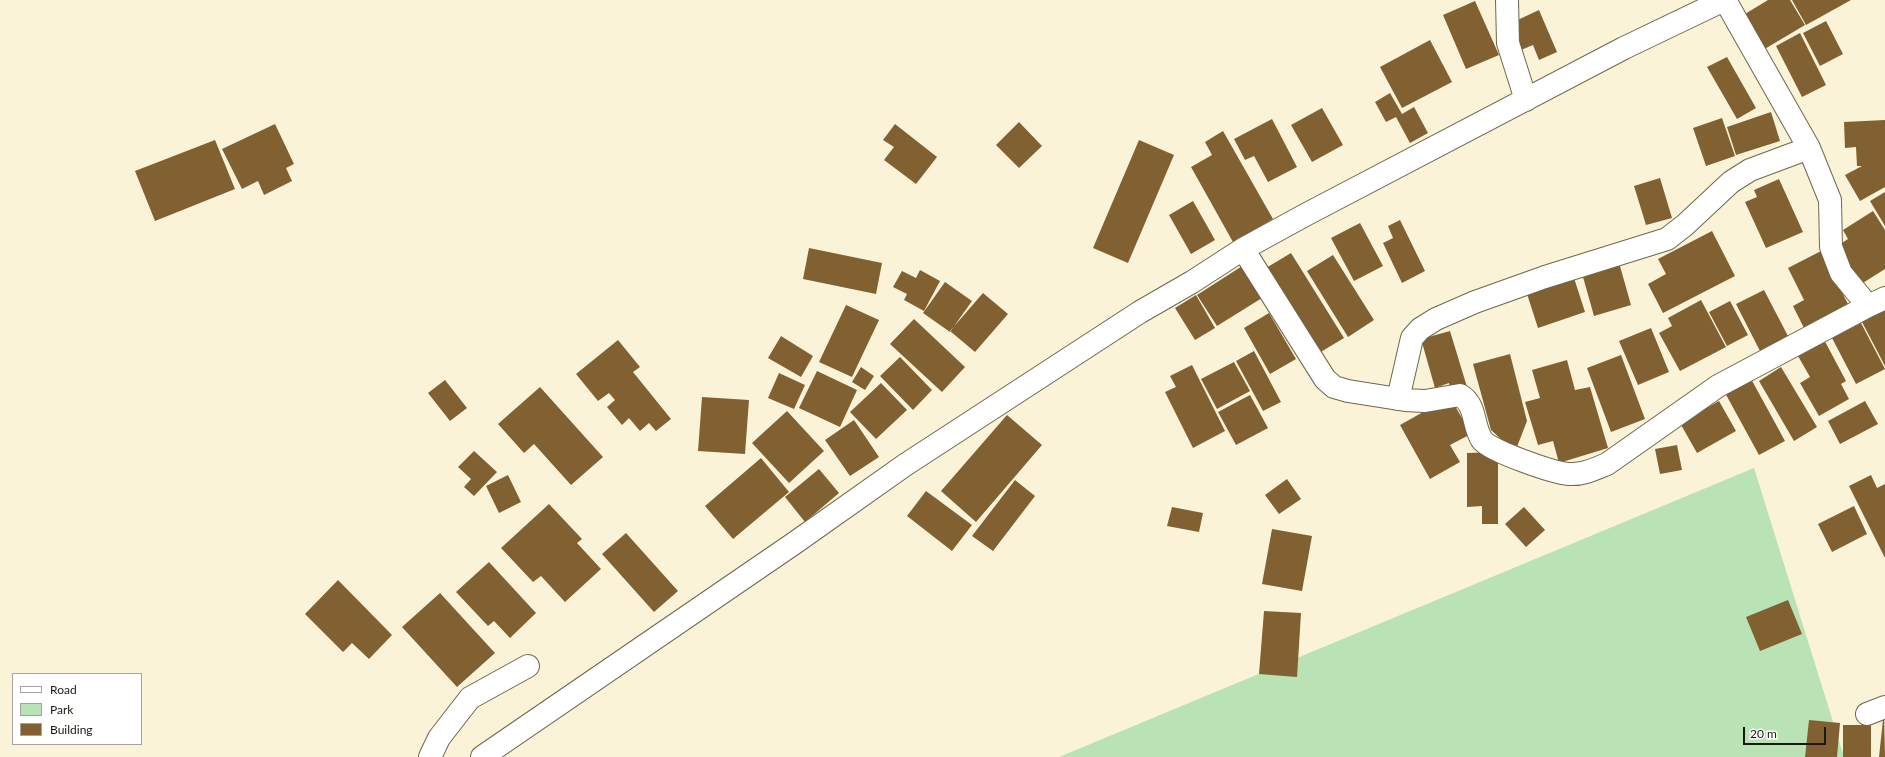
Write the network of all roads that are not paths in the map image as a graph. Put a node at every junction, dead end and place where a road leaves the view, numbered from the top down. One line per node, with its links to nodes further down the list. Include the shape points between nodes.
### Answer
1 (1507, 0): 3 (street, via 1508,43)
2 (1725, 0): 3 (street, via 1624,48); 4 (street)
3 (1526, 100): 5 (street)
4 (1809, 148): 6 (street, via 1830,200 1831,247 1841,273); 7 (street, via 1750,170 1667,239 1545,277 1475,302 1430,323 1412,338)
5 (1243, 249): 7 (street, via 1325,379 1334,387 1348,391); 10 (street, via 1090,344 912,461)
6 (1877, 302): 7 (street, via 1718,386 1625,453 1588,472 1570,474 1549,470 1488,446 1479,434 1471,405 1460,396 1425,401)
7 (1398, 399)
8 (528, 666): 9 (street, via 470,698 439,738)
9 (430, 757)
10 (482, 757)

